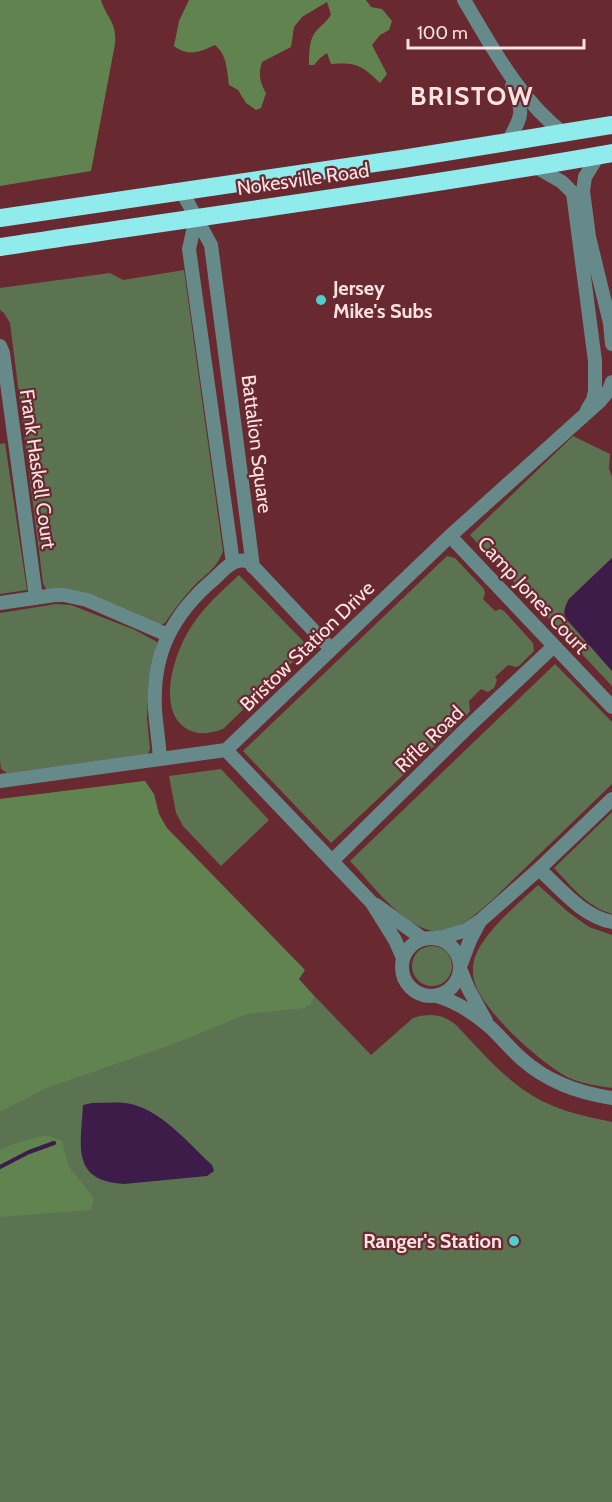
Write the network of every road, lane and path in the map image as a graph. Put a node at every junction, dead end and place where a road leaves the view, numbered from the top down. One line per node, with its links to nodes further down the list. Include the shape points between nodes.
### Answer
1 (464, 0): 2 (street)
2 (505, 67): 4 (street, via 542,116); 5 (street, via 521,113)
3 (612, 125): 4 (highway, Nokesville Road)
4 (562, 133): 5 (highway, Nokesville Road)
5 (508, 142): 8 (highway, Nokesville Road)
6 (605, 154): 7 (highway, Nokesville Road); 12 (street, via 585,177 583,191 589,237)
7 (536, 167): 10 (highway, Nokesville Road); 13 (street, Bristow Station Drive, via 573,193)
8 (181, 190): 9 (highway, Nokesville Road); 10 (street, Battalion Square)
9 (0, 218)
10 (196, 218): 11 (highway, Nokesville Road); 20 (street, Battalion Square, via 189,249); 21 (street, Battalion Square, via 211,245)
11 (0, 247)
12 (611, 323): 13 (street); 14 (street)
13 (590, 326): 17 (street, Bristow Station Drive, via 595,391)
14 (612, 344)
15 (0, 346): 18 (street, Frank Haskell Court)
16 (612, 382): 17 (street, Bristow Station Drive)
17 (584, 417): 19 (street, Bristow Station Drive)
18 (6, 427): 22 (street, Frank Haskell Court)
19 (450, 536): 25 (street, Camp Jones Court); 26 (street, Bristow Station Drive)
20 (233, 563): 21 (street, via 244,560); 24 (street, via 189,603)
21 (253, 567): 26 (street)
22 (36, 598): 23 (street); 24 (street, via 64,595 87,600)
23 (0, 603)
24 (168, 635): 29 (street, via 155,687)
25 (554, 646): 27 (street, Camp Jones Court); 32 (street, Rifle Road)
26 (331, 649): 28 (street, Bristow Station Drive)
27 (612, 707)
28 (226, 750): 29 (street); 32 (street)
29 (160, 759): 30 (street)
30 (0, 781)
31 (612, 799): 33 (street)
32 (332, 861): 34 (street)
33 (539, 869): 35 (street); 36 (street, via 589,914)
34 (372, 903): 37 (street); 38 (street)
35 (480, 921): 37 (street, via 466,930); 39 (street)
36 (612, 922)
37 (430, 938): 38 (street, via 415,943); 39 (street, via 451,945)
38 (403, 958): 40 (street, via 402,972 409,986 425,996)
39 (461, 967): 40 (street, via 453,988); 41 (street)
40 (437, 996): 41 (street)
41 (489, 1025): 42 (street, via 523,1061 549,1079 574,1090)
42 (612, 1098)

